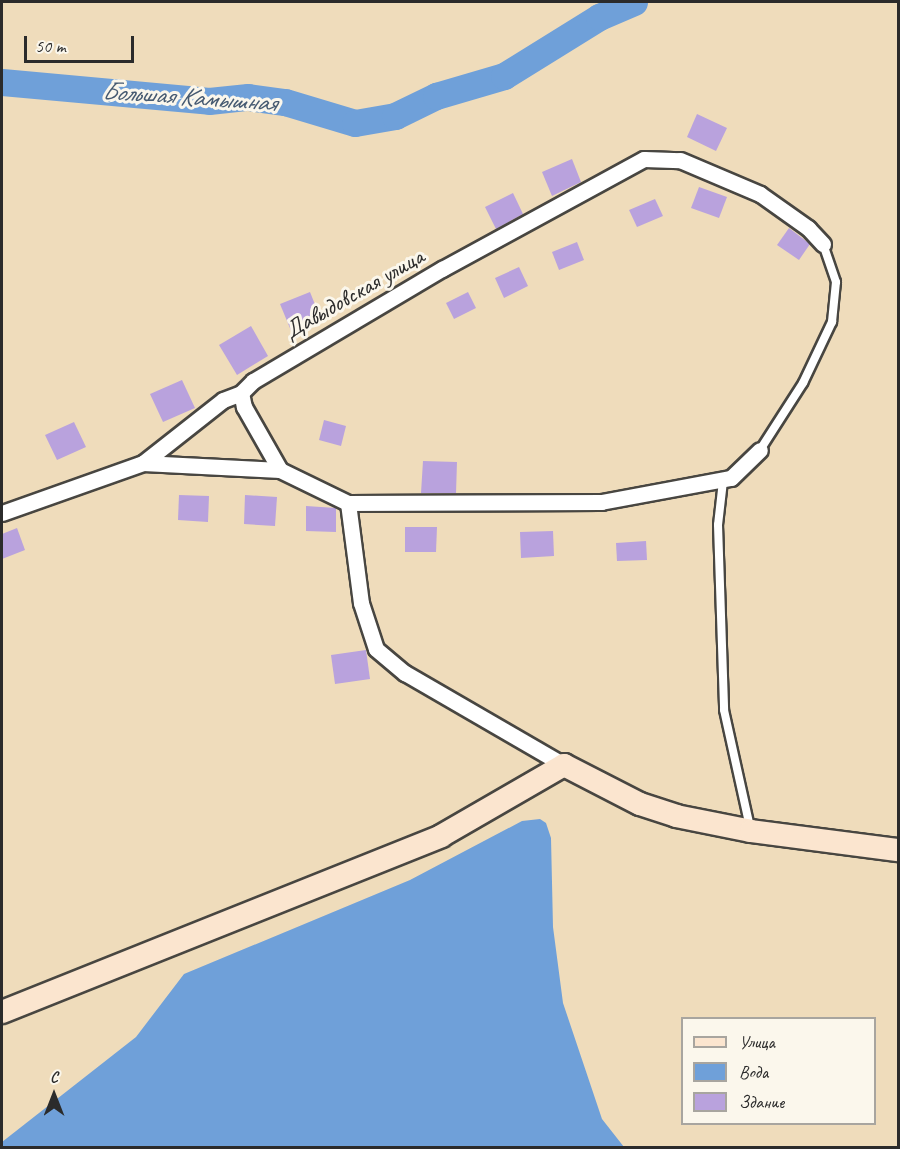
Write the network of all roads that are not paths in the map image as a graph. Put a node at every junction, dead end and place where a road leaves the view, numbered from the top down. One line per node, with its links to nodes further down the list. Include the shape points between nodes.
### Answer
1 (823, 244): 2 (street, Давыдовская улица, via 808,228 760,194 680,160 644,159 287,358); 3 (lane, via 836,282 832,322 803,383)
2 (241, 393): 4 (street, Давыдовская улица, via 223,400); 5 (street, via 252,425)
3 (760, 450): 6 (street, via 745,469)
4 (142, 463): 5 (street); 8 (street)
5 (280, 470): 7 (street)
6 (723, 481): 7 (street, via 601,502); 10 (lane, via 718,525 724,710)
7 (348, 503): 9 (street, via 361,603 376,649 405,673)
8 (2, 513)
9 (564, 765): 10 (street, via 640,804 709,825); 12 (street, via 441,836)
10 (751, 831): 11 (street)
11 (898, 850)
12 (2, 1012)

